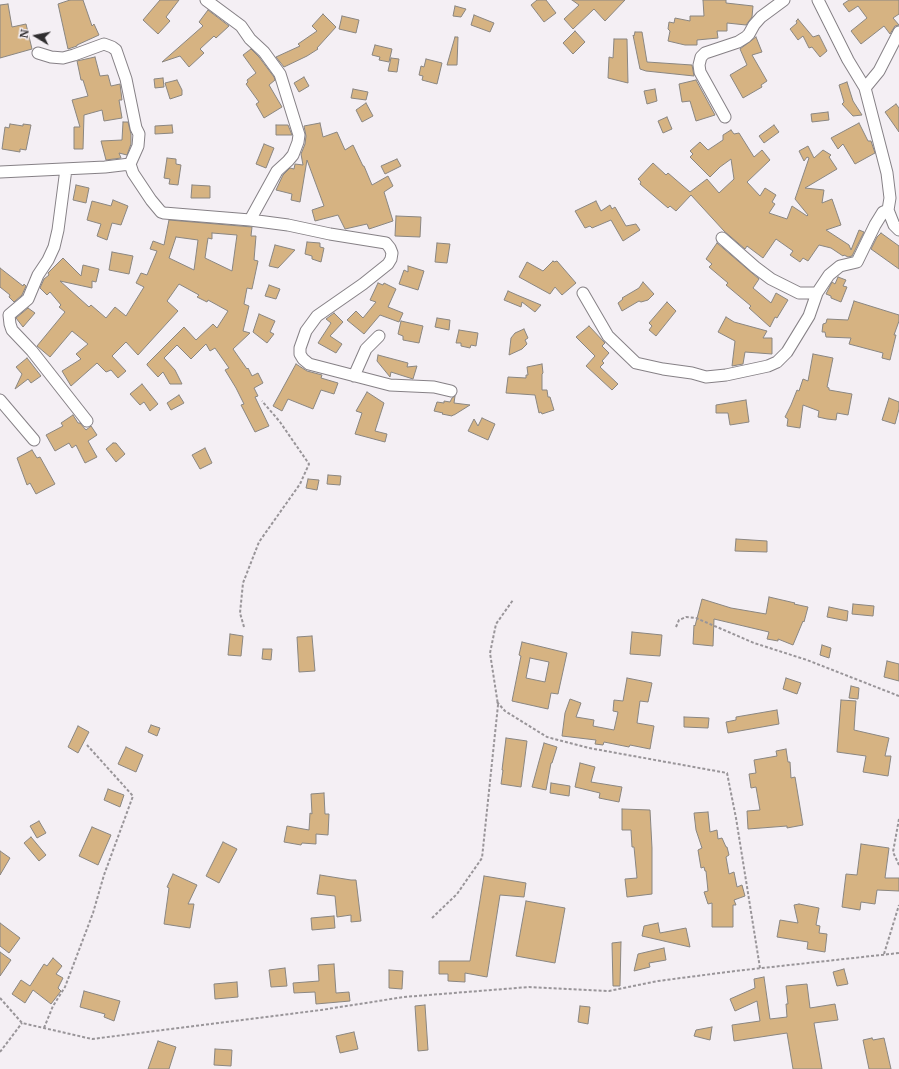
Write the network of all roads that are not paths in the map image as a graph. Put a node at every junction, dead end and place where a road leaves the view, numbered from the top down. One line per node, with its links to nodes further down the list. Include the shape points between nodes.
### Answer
1 (206, 0): 12 (street, via 241,26 280,74 299,135 293,155 277,170)
2 (784, 0): 7 (street, via 761,17 746,37 705,53 701,57 700,72)
3 (818, 0): 6 (street)
4 (899, 32): 6 (street, via 879,71)
5 (38, 53): 8 (street, via 63,58 104,44 116,50 139,134 138,146)
6 (865, 88): 11 (street, via 887,173 890,198)
7 (725, 117)
8 (130, 164): 9 (street); 12 (street, via 133,173 161,212)
9 (66, 169): 10 (street); 21 (street, via 54,247 28,299 9,316 12,330 32,351)
10 (0, 172)
11 (888, 210): 13 (street); 16 (street, via 878,218 857,262 840,266 829,275)
12 (250, 220): 18 (street, via 381,241 390,248 392,253 388,264 317,316 306,331 300,348 300,354 309,364)
13 (899, 230)
14 (722, 238): 16 (street, via 771,279 799,293)
15 (583, 293): 16 (street, via 608,336 636,363 706,377 768,366 782,358 808,316)
16 (817, 293)
17 (379, 336): 18 (street, via 366,349)
18 (354, 376): 19 (street, via 390,385 434,387)
19 (451, 391)
20 (0, 400): 22 (street)
21 (87, 421)
22 (34, 440)

